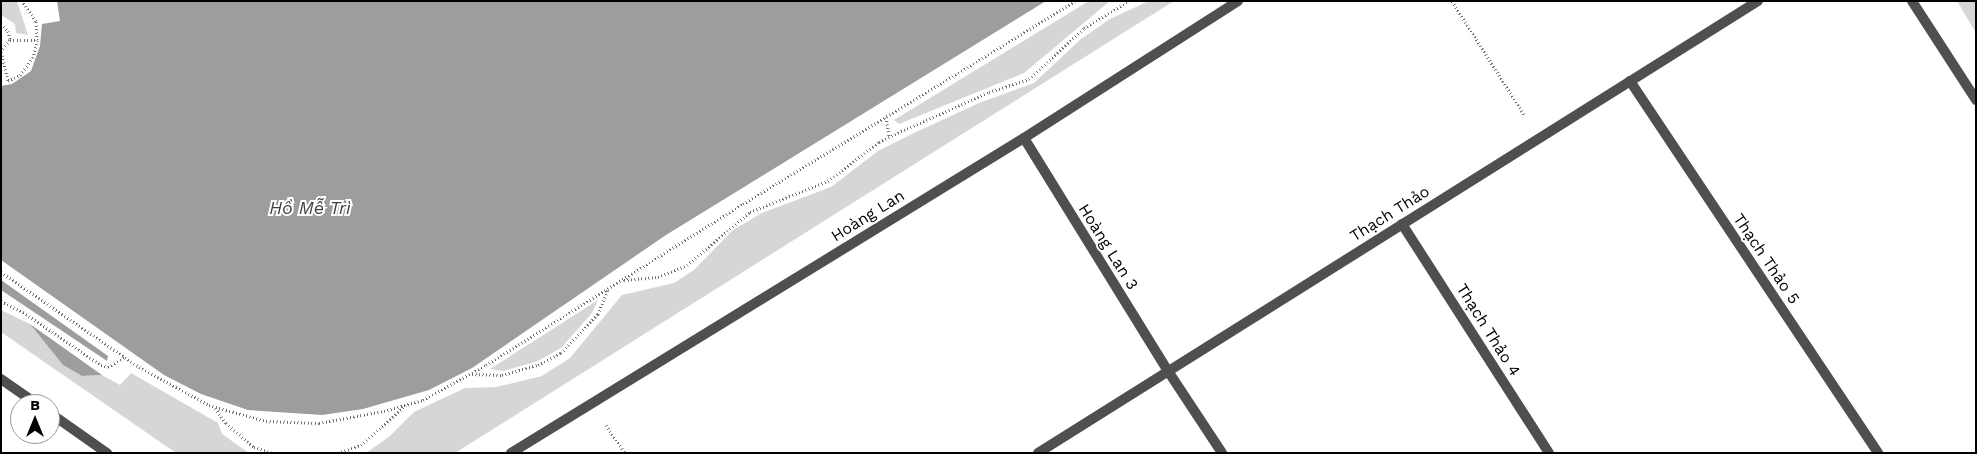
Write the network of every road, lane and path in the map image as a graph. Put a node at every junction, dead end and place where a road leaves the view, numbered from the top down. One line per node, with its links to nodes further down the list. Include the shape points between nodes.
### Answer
1 (22, 1): 10 (path, via 36,21)
2 (1075, 1): 15 (path)
3 (1129, 1): 16 (path, via 1084,28 1029,79 989,92)
4 (1238, 1): 17 (street, Hoàng Lan)
5 (1452, 1): 14 (path)
6 (1758, 1): 12 (street, Thạch Thảo)
7 (1912, 1): 13 (street)
8 (1, 24): 9 (path, via 8,31)
9 (10, 40): 10 (path); 11 (path)
10 (38, 40): 11 (path, via 28,68 8,81)
11 (1, 52)
12 (1630, 82): 18 (street, Thạch Thảo); 40 (street, Thạch Thảo 5)
13 (1976, 100)
14 (1525, 116)
15 (886, 117): 16 (path); 20 (path)
16 (889, 138): 20 (path, via 828,182 750,212 687,265 658,278)
17 (1024, 138): 24 (street, Hoàng Lan 3); 35 (street, Hoàng Lan)
18 (1402, 224): 24 (street, Thạch Thảo); 39 (street, Thạch Thảo 4)
19 (1, 272): 23 (path)
20 (622, 280): 21 (path)
21 (608, 289): 25 (path); 25 (path, via 598,314 561,354 538,366 502,375)
22 (1, 301): 23 (path, via 26,314 101,365 108,367)
23 (126, 358): 29 (path)
24 (1168, 371): 37 (street, Thạch Thảo); 38 (street, Hoàng Lan 3)
25 (471, 374): 28 (path, via 423,400)
26 (1, 379): 27 (street)
27 (23, 394)
28 (406, 405): 29 (path, via 319,423 266,421); 34 (path, via 360,446)
29 (214, 407): 33 (path, via 226,423 254,447)
30 (60, 420): 32 (street)
31 (606, 425): 36 (path)
32 (106, 453)
33 (272, 453)
34 (338, 453)
35 (511, 453)
36 (625, 453)
37 (1038, 453)
38 (1222, 453)
39 (1548, 453)
40 (1878, 453)

